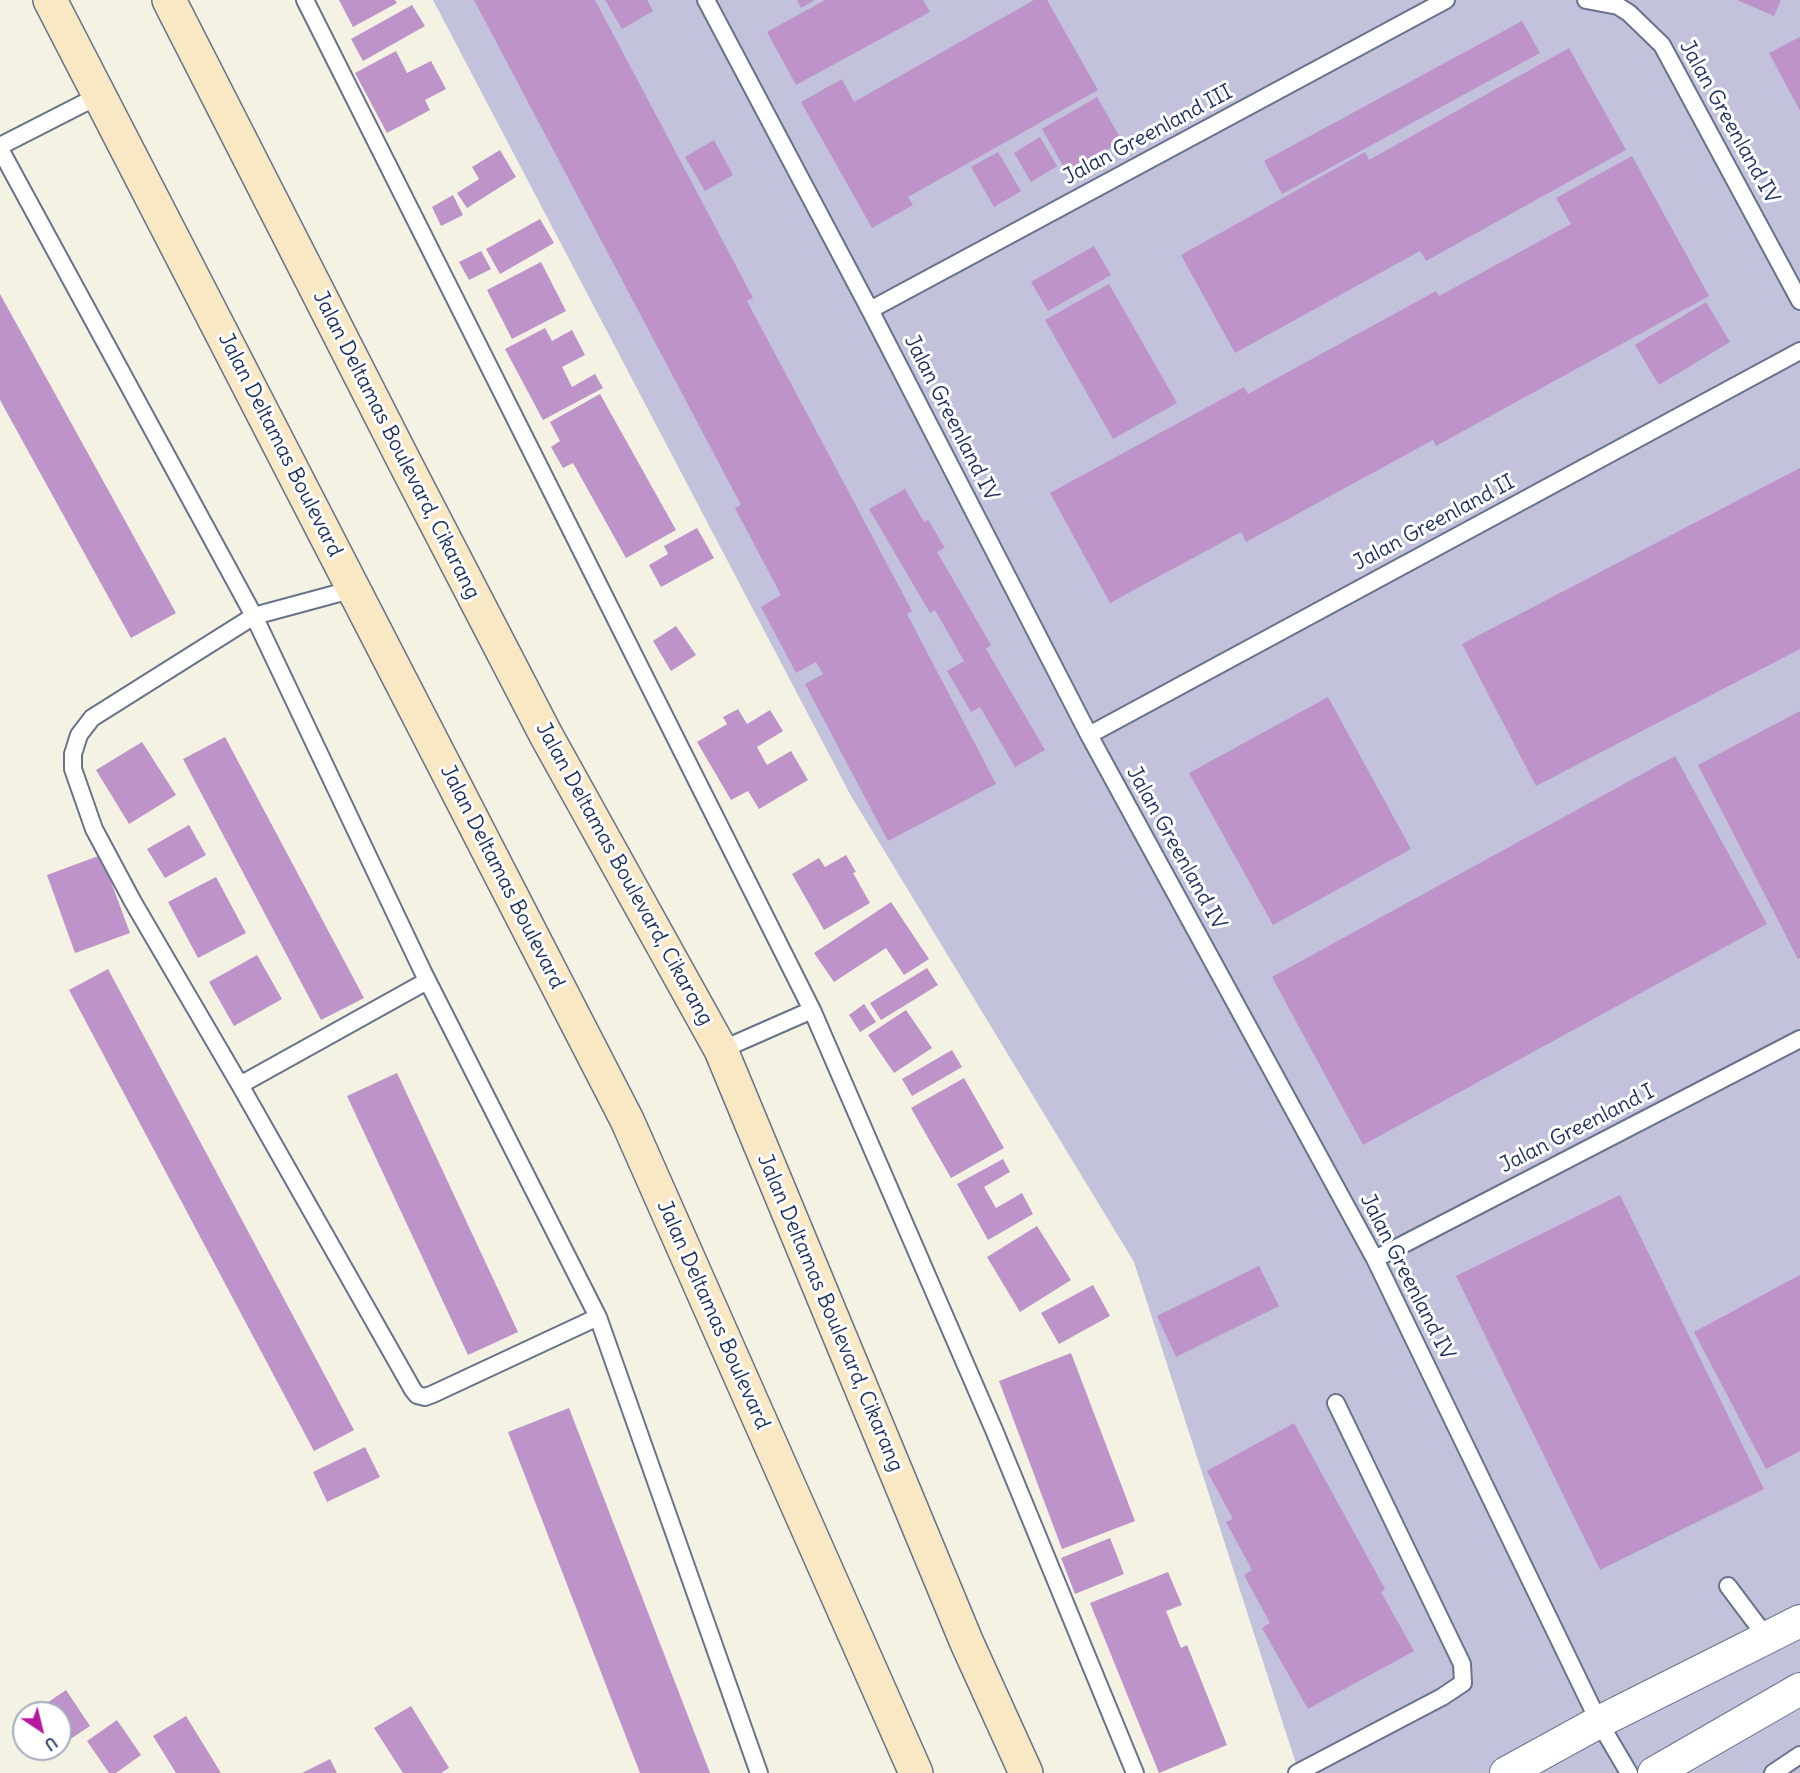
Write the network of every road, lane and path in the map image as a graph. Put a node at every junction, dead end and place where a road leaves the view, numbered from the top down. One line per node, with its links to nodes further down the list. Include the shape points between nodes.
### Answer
1 (50, 0): 7 (street, Jalan Deltamas Boulevard)
2 (169, 0): 18 (street, Jalan Deltamas Boulevard, Cikarang, via 546,735)
3 (305, 0): 16 (lane)
4 (706, 0): 10 (lane, Jalan Greenland IV)
5 (1446, 0): 10 (lane, Jalan Greenland III)
6 (1586, 0): 9 (lane, Jalan Greenland IV, via 1618,6 1662,45)
7 (100, 95): 8 (lane); 12 (street, Jalan Deltamas Boulevard)
8 (0, 147): 13 (lane)
9 (1800, 301)
10 (870, 310): 14 (lane, Jalan Greenland IV)
11 (1800, 351): 14 (lane, Jalan Greenland II)
12 (354, 589): 13 (lane); 30 (street, Jalan Deltamas Boulevard, via 627,1120)
13 (254, 616): 15 (lane); 19 (lane, via 92,718 79,735 72,761 94,829)
14 (1089, 735): 20 (lane, Jalan Greenland IV)
15 (427, 981): 19 (lane); 21 (lane)
16 (812, 1011): 18 (lane); 32 (lane, via 994,1430)
17 (1800, 1039): 20 (lane, Jalan Greenland I)
18 (721, 1050): 31 (street, Jalan Deltamas Boulevard, Cikarang, via 967,1643)
19 (240, 1085): 21 (lane, via 417,1395 433,1394)
20 (1375, 1259): 27 (lane, Jalan Greenland IV)
21 (598, 1317): 29 (lane)
22 (1336, 1403): 33 (lane, via 1462,1664 1462,1683)
23 (1728, 1586): 25 (lane)
24 (1800, 1621): 25 (street)
25 (1767, 1638): 27 (street)
26 (1800, 1689): 36 (street)
27 (1599, 1722): 34 (street); 35 (lane, Jalan Greenland IV)
28 (1800, 1755): 37 (lane)
29 (759, 1773)
30 (916, 1773)
31 (1026, 1773)
32 (1135, 1773)
33 (1297, 1773)
34 (1506, 1773)
35 (1629, 1773)
36 (1654, 1773)
37 (1773, 1773)

